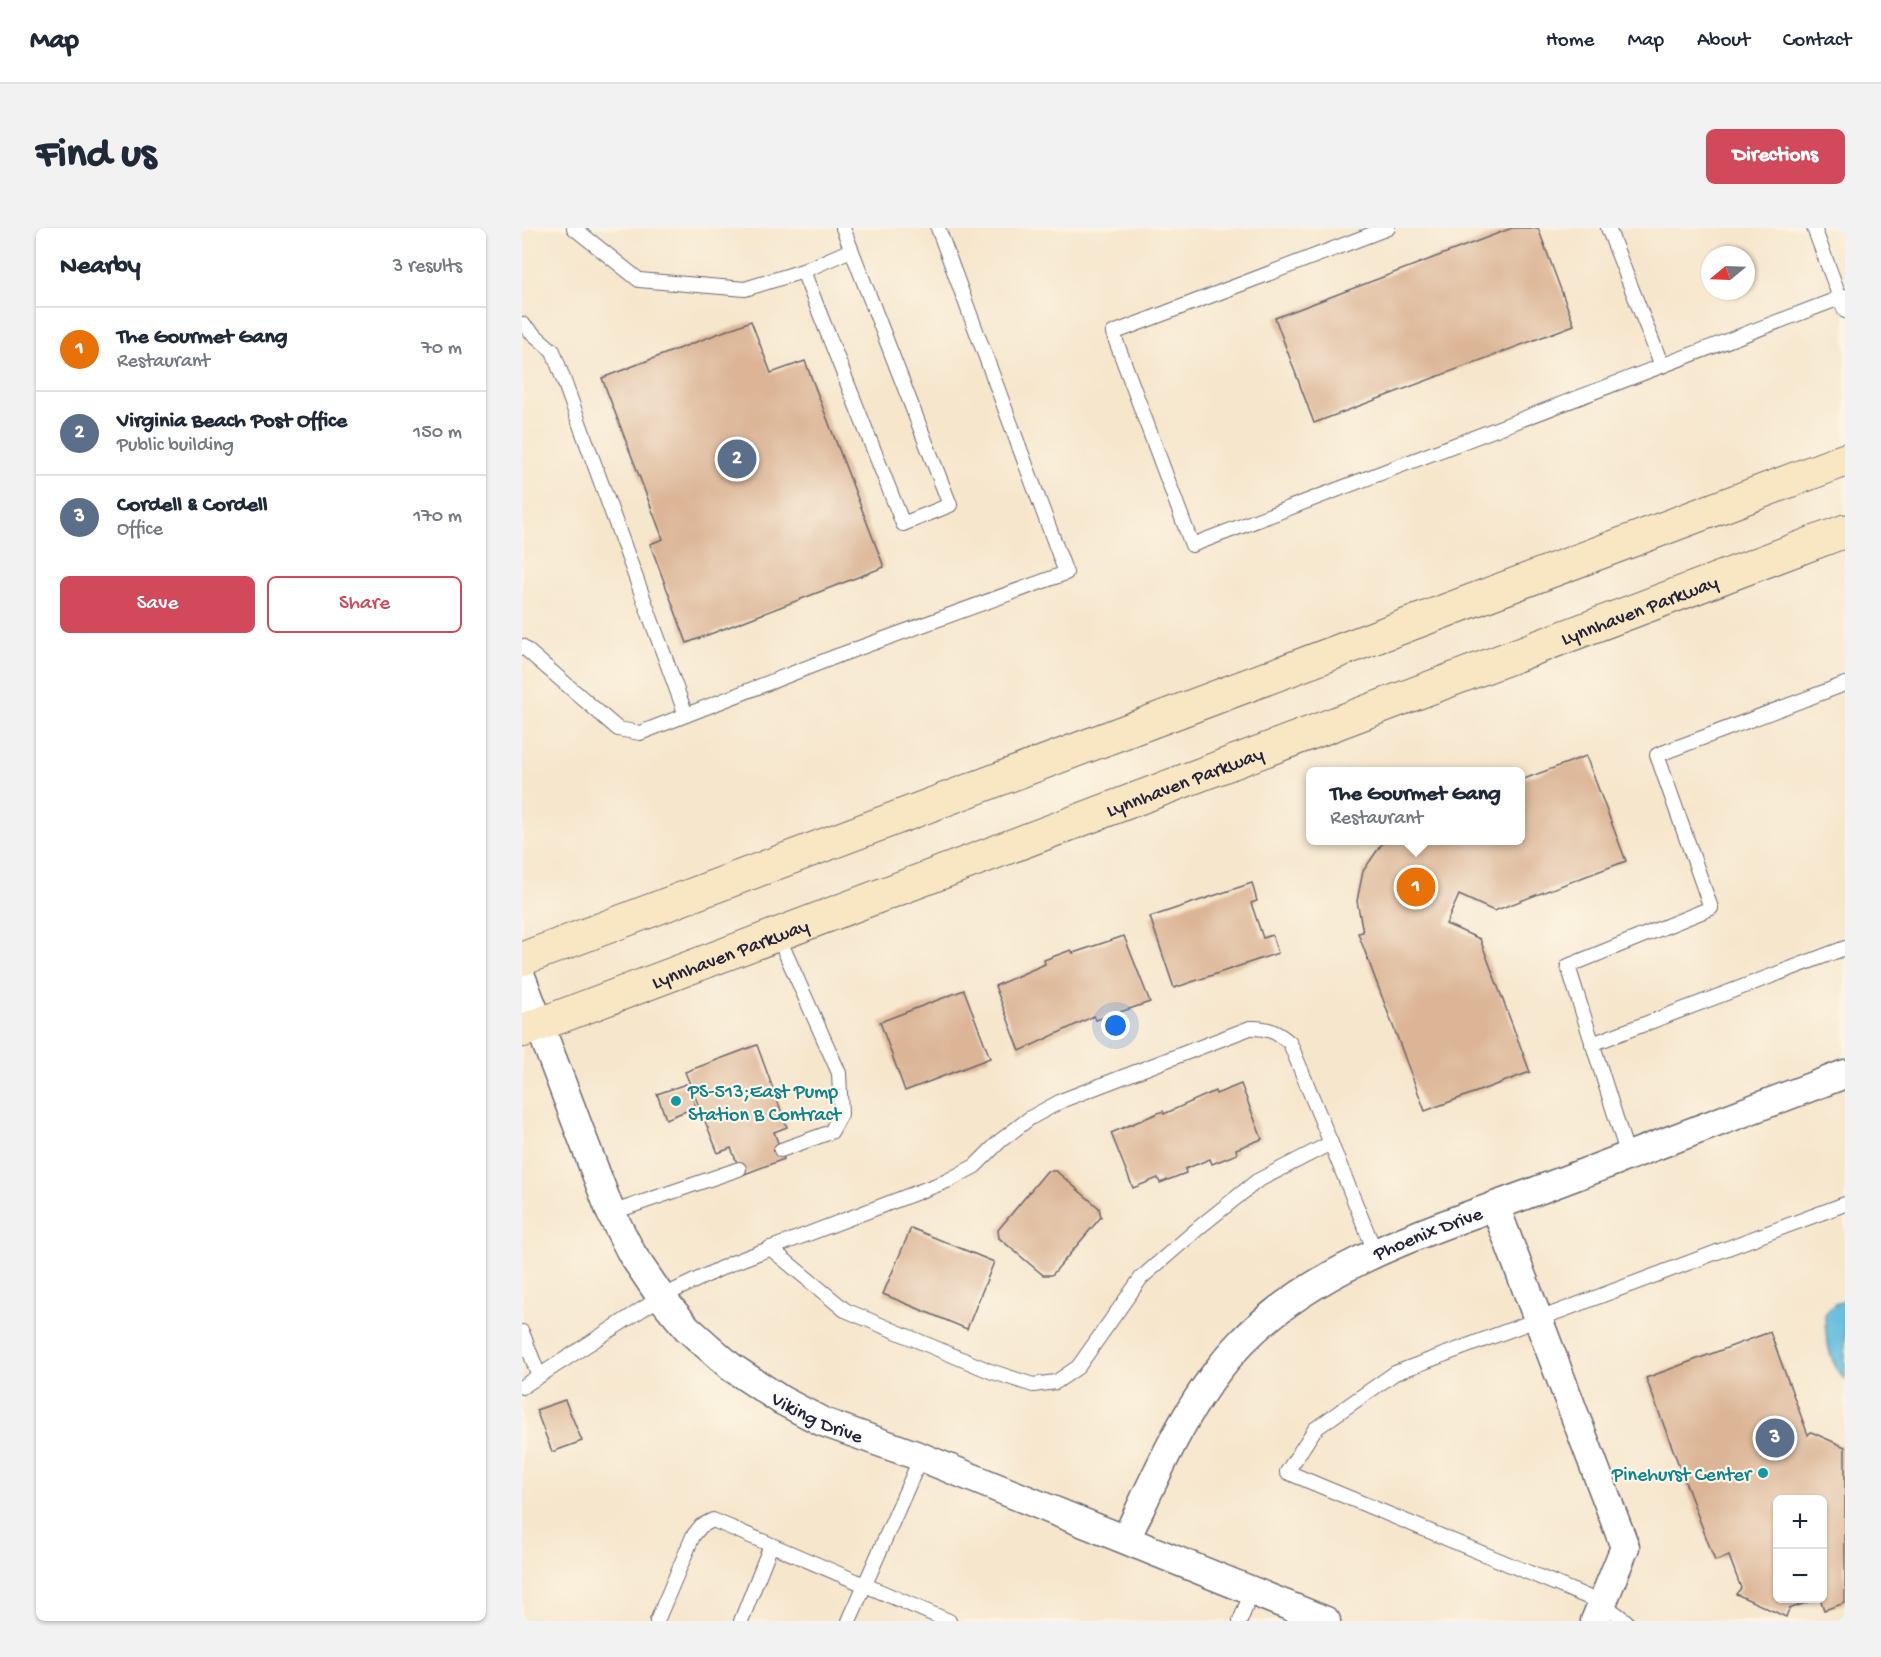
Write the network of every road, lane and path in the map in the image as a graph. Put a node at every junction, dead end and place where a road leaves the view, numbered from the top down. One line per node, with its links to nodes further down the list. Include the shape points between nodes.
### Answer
1 (574, 228): 8 (lane, via 639,280 744,289)
2 (843, 228): 7 (lane)
3 (938, 228): 16 (lane, via 1066,573)
4 (1388, 228): 11 (lane, via 1113,333 1192,544)
5 (1608, 228): 11 (lane)
6 (1814, 228): 9 (lane)
7 (851, 250): 8 (lane); 8 (lane, via 950,506 903,524)
8 (803, 271)
9 (1843, 301): 11 (lane)
10 (522, 324): 16 (lane, via 553,351)
11 (1662, 366)
12 (1845, 460): 19 (main road)
13 (1845, 531): 17 (main road, Lynnhaven Parkway)
14 (522, 646): 16 (lane, via 618,729 640,733)
15 (1845, 684): 22 (lane, via 1657,755 1711,909 1568,966)
16 (686, 715)
17 (777, 934): 21 (main road, Lynnhaven Parkway); 25 (lane, via 839,1073 841,1114 831,1132)
18 (1845, 948): 22 (lane)
19 (522, 959)
20 (522, 979): 21 (street, Viking Drive)
21 (531, 1027): 30 (street, Viking Drive)
22 (1592, 1044): 26 (lane)
23 (1845, 1074): 26 (street, Phoenix Drive)
24 (1331, 1143): 31 (lane, via 1290,1043 1277,1032 1250,1028 1063,1100 1030,1118 975,1166 947,1181); 31 (lane, via 1257,1181 1141,1278 1078,1367 1056,1382 1033,1385 990,1371 846,1310); 32 (lane)
25 (782, 1150)
26 (1628, 1156): 29 (street, Phoenix Drive)
27 (739, 1170): 30 (lane)
28 (1845, 1204): 34 (lane)
29 (1495, 1206): 32 (street, Phoenix Drive); 34 (street)
30 (611, 1213): 33 (street, Viking Drive)
31 (770, 1248): 33 (lane)
32 (1376, 1254): 39 (street, Phoenix Drive, via 1330,1275 1303,1293 1244,1341 1208,1382 1178,1429)
33 (661, 1297): 36 (lane); 38 (street, Viking Drive, via 687,1328 732,1367 781,1400 823,1422)
34 (1538, 1318): 43 (street, via 1625,1547); 43 (lane, via 1395,1373 1315,1429 1287,1472)
35 (522, 1332): 36 (lane)
36 (539, 1376): 37 (lane)
37 (522, 1387)
38 (921, 1457): 39 (street, Viking Drive); 41 (lane)
39 (1126, 1539): 42 (street, Viking Drive)
40 (771, 1545): 41 (lane); 44 (lane, via 713,1520 701,1526 693,1536); 45 (lane)
41 (865, 1585): 46 (lane); 47 (lane)
42 (1252, 1591): 48 (lane); 49 (street, Viking Drive)
43 (1599, 1612): 50 (lane)
44 (657, 1621)
45 (741, 1621)
46 (849, 1621)
47 (949, 1621)
48 (1240, 1621)
49 (1326, 1621)
50 (1626, 1621)

